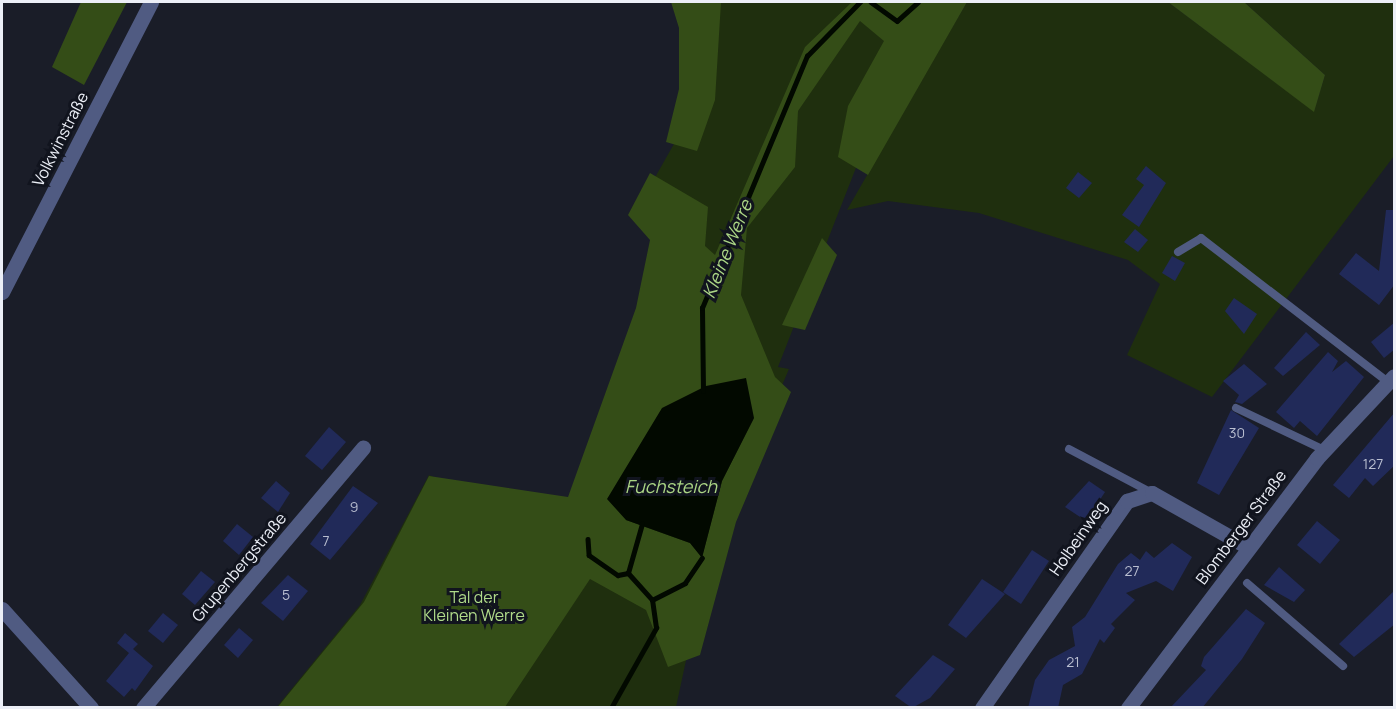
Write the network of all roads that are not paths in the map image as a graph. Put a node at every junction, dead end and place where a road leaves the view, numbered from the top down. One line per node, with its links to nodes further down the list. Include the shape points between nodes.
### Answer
1 (151, 2): 3 (street, Volkwinstraße)
2 (1178, 252): 4 (lane, via 1201,238)
3 (2, 292)
4 (1391, 379): 8 (street, Blomberger Straße)
5 (1236, 408): 8 (lane)
6 (363, 448): 15 (street, Grupenbergstraße)
7 (1069, 449): 9 (lane)
8 (1324, 450): 10 (street, Blomberger Straße)
9 (1152, 494): 10 (street); 16 (street, Holbeinweg, via 1127,501)
10 (1248, 547): 17 (street, Blomberger Straße)
11 (1247, 583): 13 (lane)
12 (2, 609): 14 (street)
13 (1343, 666)
14 (91, 708)
15 (143, 708)
16 (982, 708)
17 (1128, 708)

